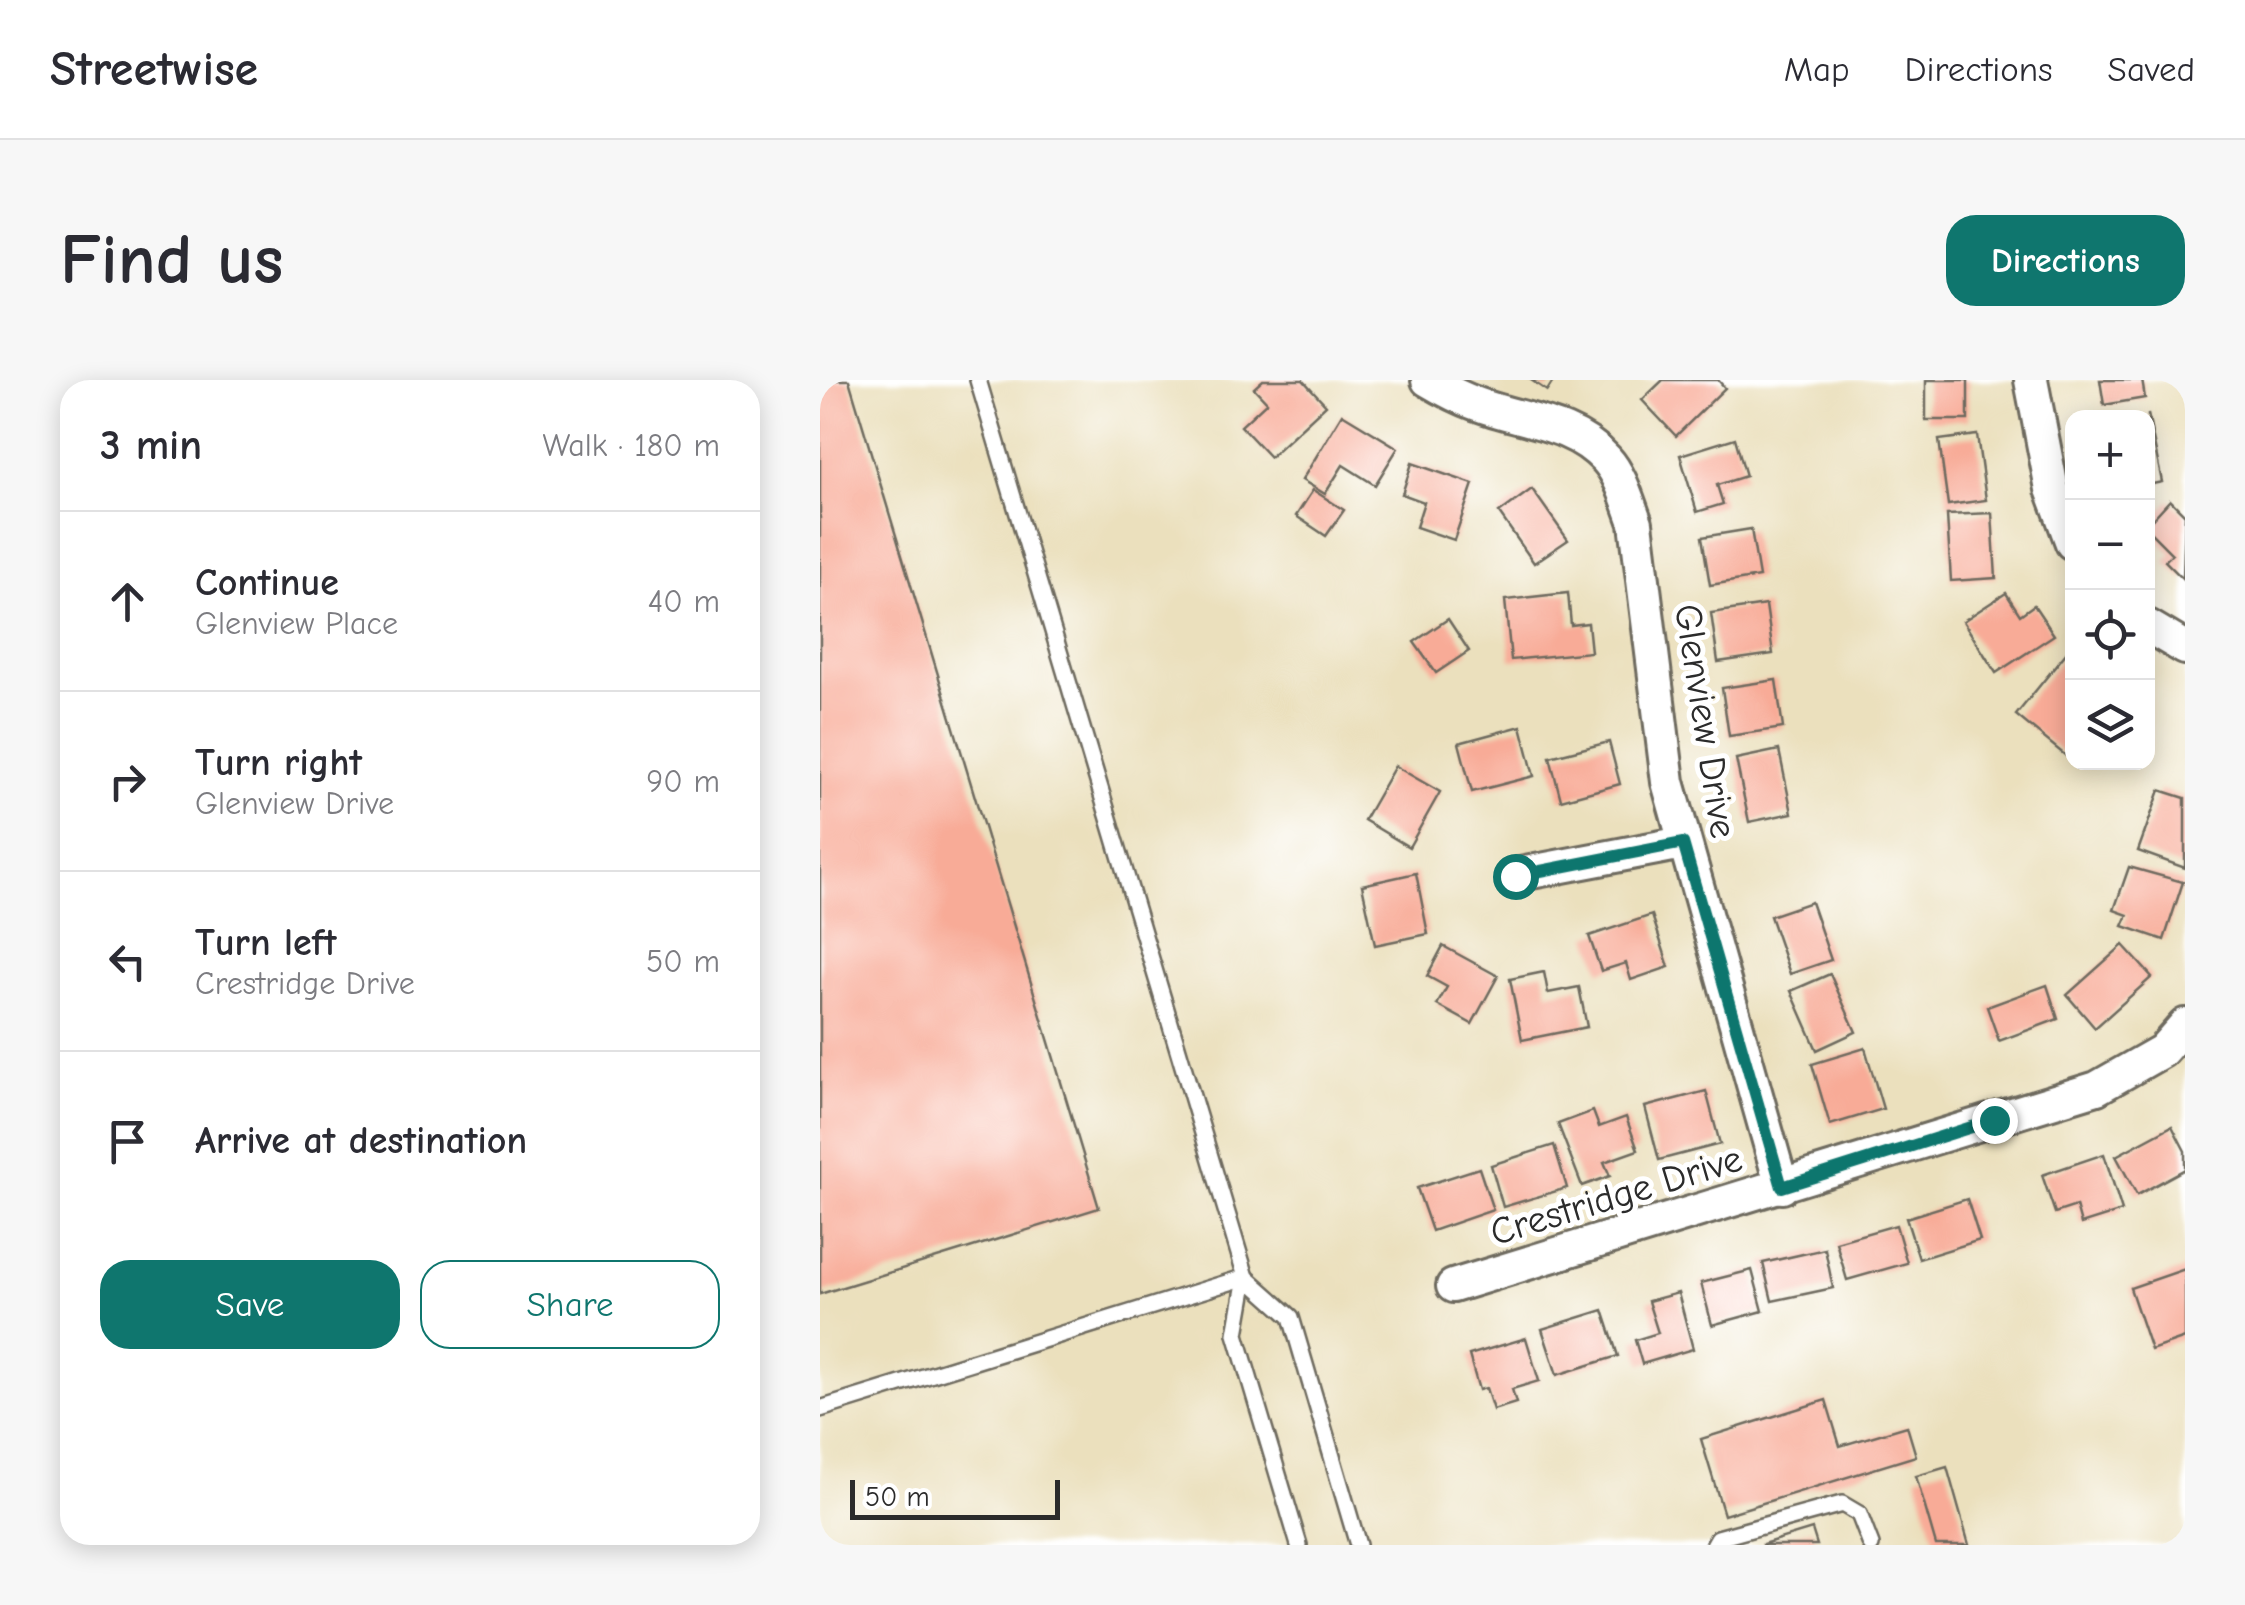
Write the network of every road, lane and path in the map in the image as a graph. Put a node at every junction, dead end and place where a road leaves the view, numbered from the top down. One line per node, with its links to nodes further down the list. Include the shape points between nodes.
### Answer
1 (978, 380): 11 (lane)
2 (1428, 380): 7 (street, Glenview Drive, via 1478,405 1583,439 1608,461 1636,523 1668,782)
3 (2030, 380): 4 (street)
4 (2065, 524)
5 (2155, 630): 6 (street)
6 (2185, 648)
7 (1683, 843): 8 (street); 10 (street, Glenview Drive)
8 (1515, 876)
9 (2185, 1024): 10 (street, Crestridge Drive, via 2162,1051 2097,1088)
10 (1782, 1187): 12 (street, Crestridge Drive)
11 (1246, 1278): 13 (lane); 14 (lane, via 1236,1334); 15 (lane, via 1292,1316)
12 (1453, 1286)
13 (820, 1410)
14 (1299, 1545)
15 (1358, 1545)
16 (1714, 1545): 17 (lane, via 1718,1538 1842,1504 1859,1514)
17 (1870, 1545)

